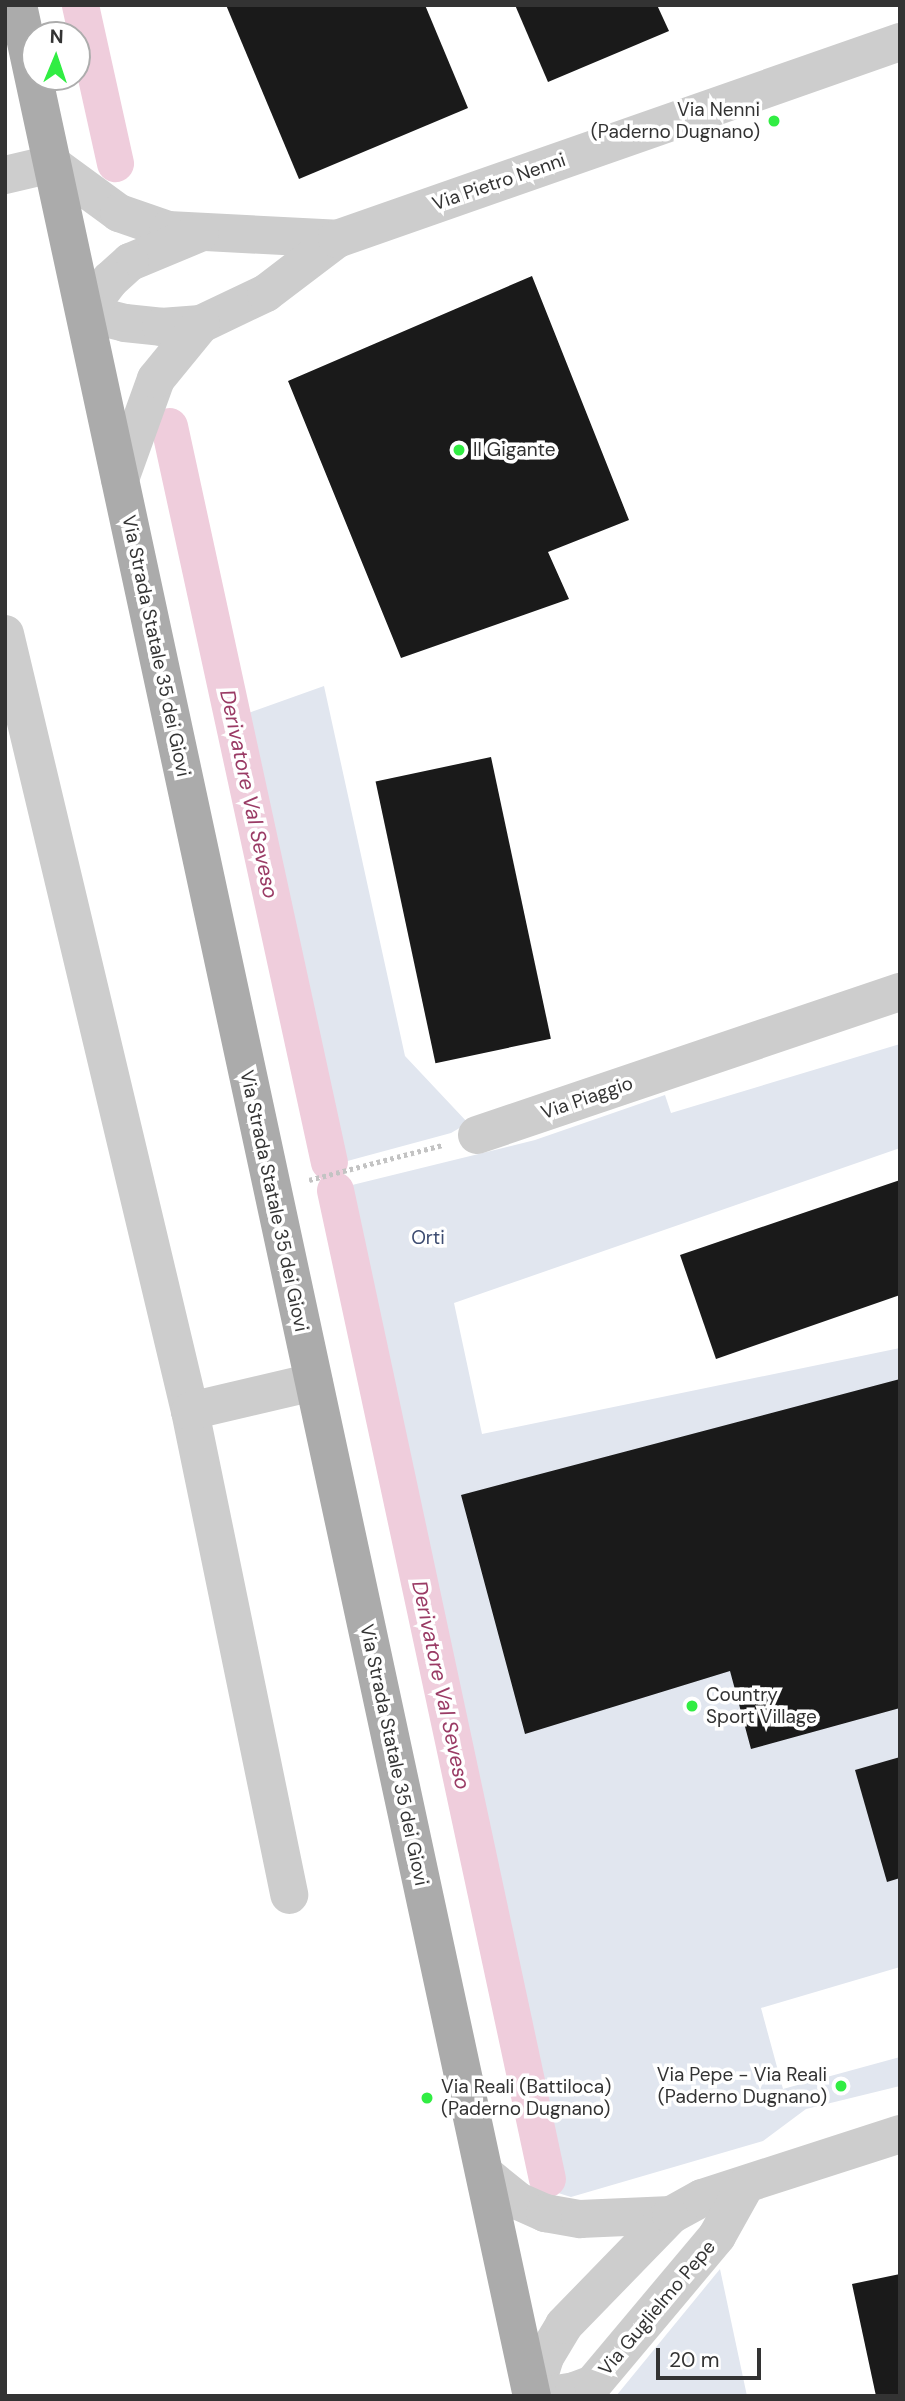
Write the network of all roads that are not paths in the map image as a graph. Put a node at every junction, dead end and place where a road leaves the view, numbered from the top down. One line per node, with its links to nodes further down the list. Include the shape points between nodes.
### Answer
1 (18, 5): 3 (main road, Via Strada Statale 35 dei Giovi)
2 (900, 42): 6 (street, Via Pietro Nenni)
3 (52, 164): 4 (street); 5 (street, Via Pietro Nenni, via 119,213 168,230); 7 (main road, Via Strada Statale 35 dei Giovi)
4 (5, 175)
5 (200, 233): 6 (street, Via Pietro Nenni, via 239,231); 7 (street, Via Pietro Nenni, via 130,262)
6 (337, 239): 8 (street, Via Pietro Nenni, via 266,293)
7 (85, 313): 8 (street, Via Pietro Nenni, via 161,327); 9 (main road, Via Strada Statale 35 dei Giovi)
8 (201, 324): 9 (street, Via Pietro Nenni, via 156,379)
9 (120, 479): 13 (main road, Via Strada Statale 35 dei Giovi)
10 (5, 634): 14 (street)
11 (900, 992): 12 (street, Via Piaggio)
12 (477, 1135)
13 (314, 1382): 14 (street); 17 (main road, Via Strada Statale 35 dei Giovi)
14 (190, 1411): 15 (street)
15 (289, 1895)
16 (900, 2134): 18 (street)
17 (486, 2175): 19 (street, via 517,2201 545,2213 580,2219); 20 (main road, Via Strada Statale 35 dei Giovi)
18 (745, 2186): 19 (street, via 702,2198); 21 (street, Via Guglielmo Pepe, via 717,2236 593,2384)
19 (671, 2215): 20 (street, via 564,2325 545,2357)
20 (532, 2396)
21 (544, 2396)

